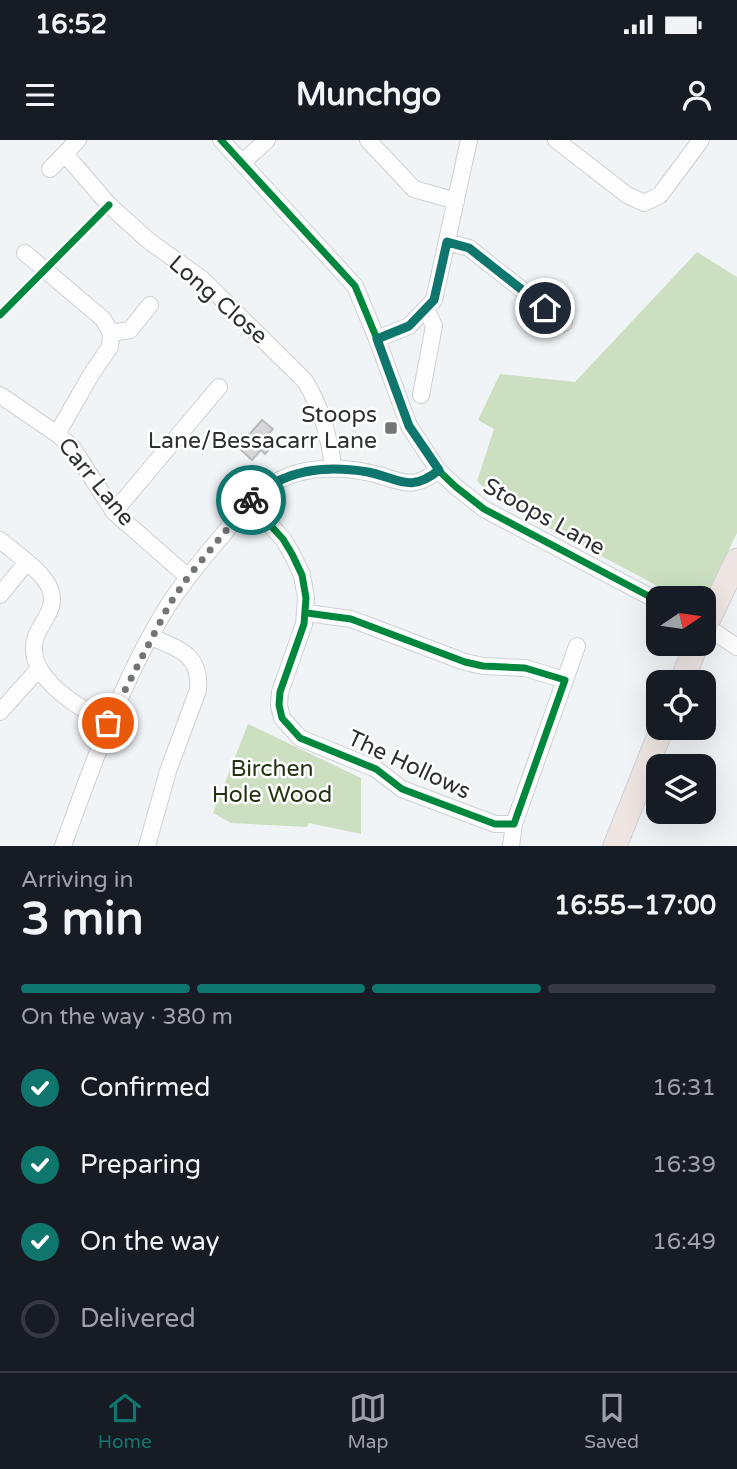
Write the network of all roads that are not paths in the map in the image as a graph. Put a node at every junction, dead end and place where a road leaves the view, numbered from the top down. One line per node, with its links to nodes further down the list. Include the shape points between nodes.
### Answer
1 (78, 140): 8 (street)
2 (221, 140): 9 (street, Stoops Lane)
3 (267, 140): 9 (street)
4 (368, 140): 11 (street, via 414,189)
5 (469, 140): 11 (street)
6 (556, 140): 7 (street, via 644,203 660,195)
7 (701, 140)
8 (65, 154): 10 (street); 23 (street, Long Close, via 109,205 202,279 305,381 325,420)
9 (242, 163): 18 (street, Stoops Lane, via 355,286)
10 (50, 169)
11 (456, 201): 12 (street)
12 (447, 242): 15 (street, via 434,300); 16 (street, via 469,248)
13 (25, 253): 17 (street, via 103,319)
14 (150, 305): 17 (street, via 130,330)
15 (426, 309): 18 (street, via 409,326); 21 (street, via 434,326)
16 (564, 323)
17 (111, 332): 22 (street, via 107,354)
18 (377, 339): 24 (street, Stoops Lane, via 409,426)
19 (219, 387): 26 (street)
20 (0, 395): 22 (street, Carr Lane)
21 (421, 395)
22 (57, 434): 26 (street, Carr Lane, via 79,456)
23 (334, 469): 24 (street, via 369,472 411,484); 25 (street, via 283,477)
24 (439, 470): 32 (street, Stoops Lane, via 484,509)
25 (249, 502): 30 (street); 34 (street, The Hollows, via 292,554 302,575)
26 (114, 512): 30 (street, Carr Lane)
27 (0, 540): 29 (street)
28 (737, 560): 33 (highway)
29 (26, 563): 31 (street); 39 (street, via 46,580 51,591 50,612 34,647)
30 (188, 577): 35 (street)
31 (0, 595)
32 (646, 595)
33 (716, 603)
34 (307, 613): 40 (street, via 351,619 465,662 525,668); 44 (street, The Hollows, via 279,705 282,718 300,738 376,769 402,789 495,824)
35 (151, 637): 42 (street); 46 (street, via 182,650 197,667 199,678)
36 (716, 637): 38 (street)
37 (577, 646): 40 (street)
38 (737, 647)
39 (40, 671): 41 (street); 42 (street, via 63,693)
40 (565, 680): 44 (street)
41 (0, 712)
42 (108, 723): 45 (street)
43 (657, 740): 48 (highway)
44 (513, 824): 47 (street)
45 (63, 846)
46 (147, 846)
47 (511, 846)
48 (615, 846)

